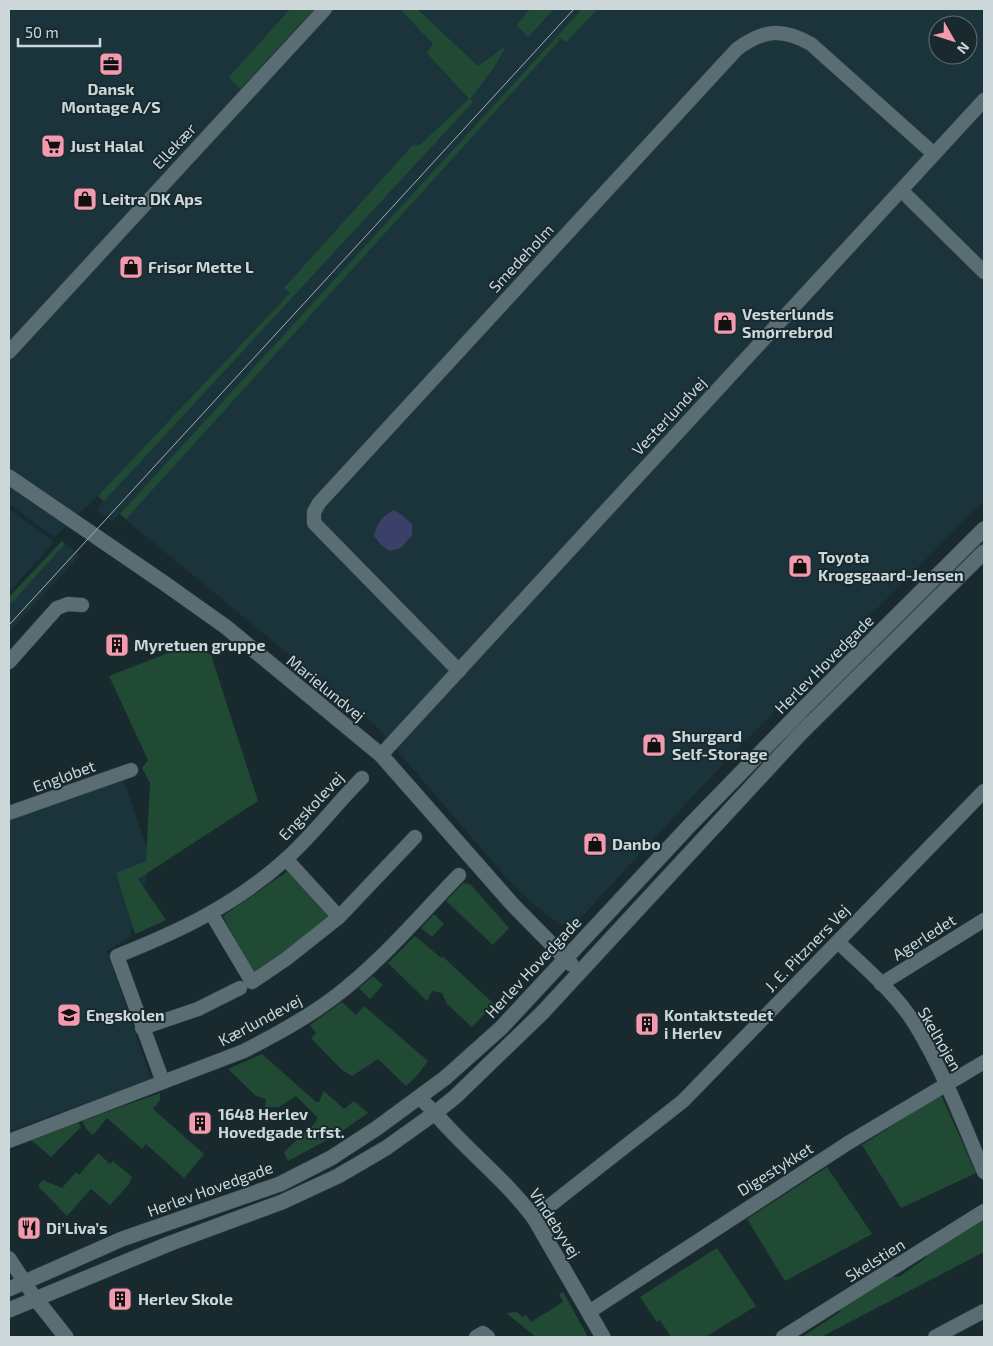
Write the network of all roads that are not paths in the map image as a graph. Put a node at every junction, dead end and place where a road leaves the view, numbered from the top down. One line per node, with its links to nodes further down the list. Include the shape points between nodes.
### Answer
1 (325, 9): 6 (street, Ellekær)
2 (984, 100): 3 (street, Vesterlundvej)
3 (934, 154): 4 (street, Vesterlundvej); 12 (street, Smedeholm, via 811,44 797,36 782,33 750,39 737,49 319,503 314,512 314,523)
4 (902, 191): 5 (street); 12 (street, Vesterlundvej)
5 (984, 272)
6 (9, 352)
7 (9, 477): 13 (main road, Marielundvej, via 226,628)
8 (984, 529): 25 (main road, Herlev Hovedgade, via 804,708)
9 (984, 552): 26 (main road, Herlev Hovedgade, via 801,733)
10 (82, 605): 11 (street, via 68,604 57,608)
11 (9, 662)
12 (459, 671): 13 (street, Vesterlundvej)
13 (381, 755): 25 (main road, Marielundvej, via 513,905)
14 (131, 770): 17 (street, Engløbet)
15 (362, 778): 19 (street, Engskolevej)
16 (984, 791): 24 (street, J. E. Pitzners Vej)
17 (9, 813)
18 (415, 837): 22 (street)
19 (286, 859): 21 (street, Engskolevej); 22 (street, Engskolevej)
20 (459, 875): 31 (street, Kærlundevej, via 380,959 326,1003 244,1051)
21 (211, 914): 22 (street, via 252,982); 29 (street, Engskolevej, via 117,956)
22 (339, 917)
23 (984, 920): 27 (street, Agerledet)
24 (838, 942): 27 (street, Skelhøjen); 38 (street, J. E. Pitzners Vej, via 684,1101)
25 (565, 958): 26 (main road, Marielundvej); 33 (main road, Herlev Hovedgade, via 501,1028)
26 (580, 972): 34 (main road, Herlev Hovedgade, via 543,1012)
27 (881, 984): 32 (street, Skelhøjen, via 916,1025)
28 (240, 988): 29 (street, via 198,1009)
29 (142, 1028): 31 (street, Engskolevej)
30 (984, 1062): 32 (street, Digestykket)
31 (163, 1082): 35 (street, Kærlundevej)
32 (946, 1083): 36 (street, Skelhøjen); 45 (street, Digestykket)
33 (420, 1098): 34 (street, Vindebyvej); 40 (main road, Herlev Hovedgade, via 331,1158 280,1184 122,1239)
34 (435, 1113): 38 (main road, Vindebyvej); 42 (main road, Herlev Hovedgade, via 386,1148 324,1183)
35 (9, 1141)
36 (984, 1172)
37 (984, 1211): 50 (street, Skelstien)
38 (534, 1218): 45 (main road, Vindebyvej)
39 (9, 1258): 40 (street)
40 (24, 1282): 41 (main road, Herlev Hovedgade); 42 (street)
41 (9, 1289)
42 (35, 1298): 43 (main road, Herlev Hovedgade); 46 (main road)
43 (9, 1310)
44 (984, 1311): 51 (street)
45 (589, 1312): 49 (main road, Vindebyvej)
46 (64, 1336)
47 (476, 1337): 48 (street, via 483,1333)
48 (488, 1337)
49 (602, 1337)
50 (783, 1337)
51 (935, 1337)

